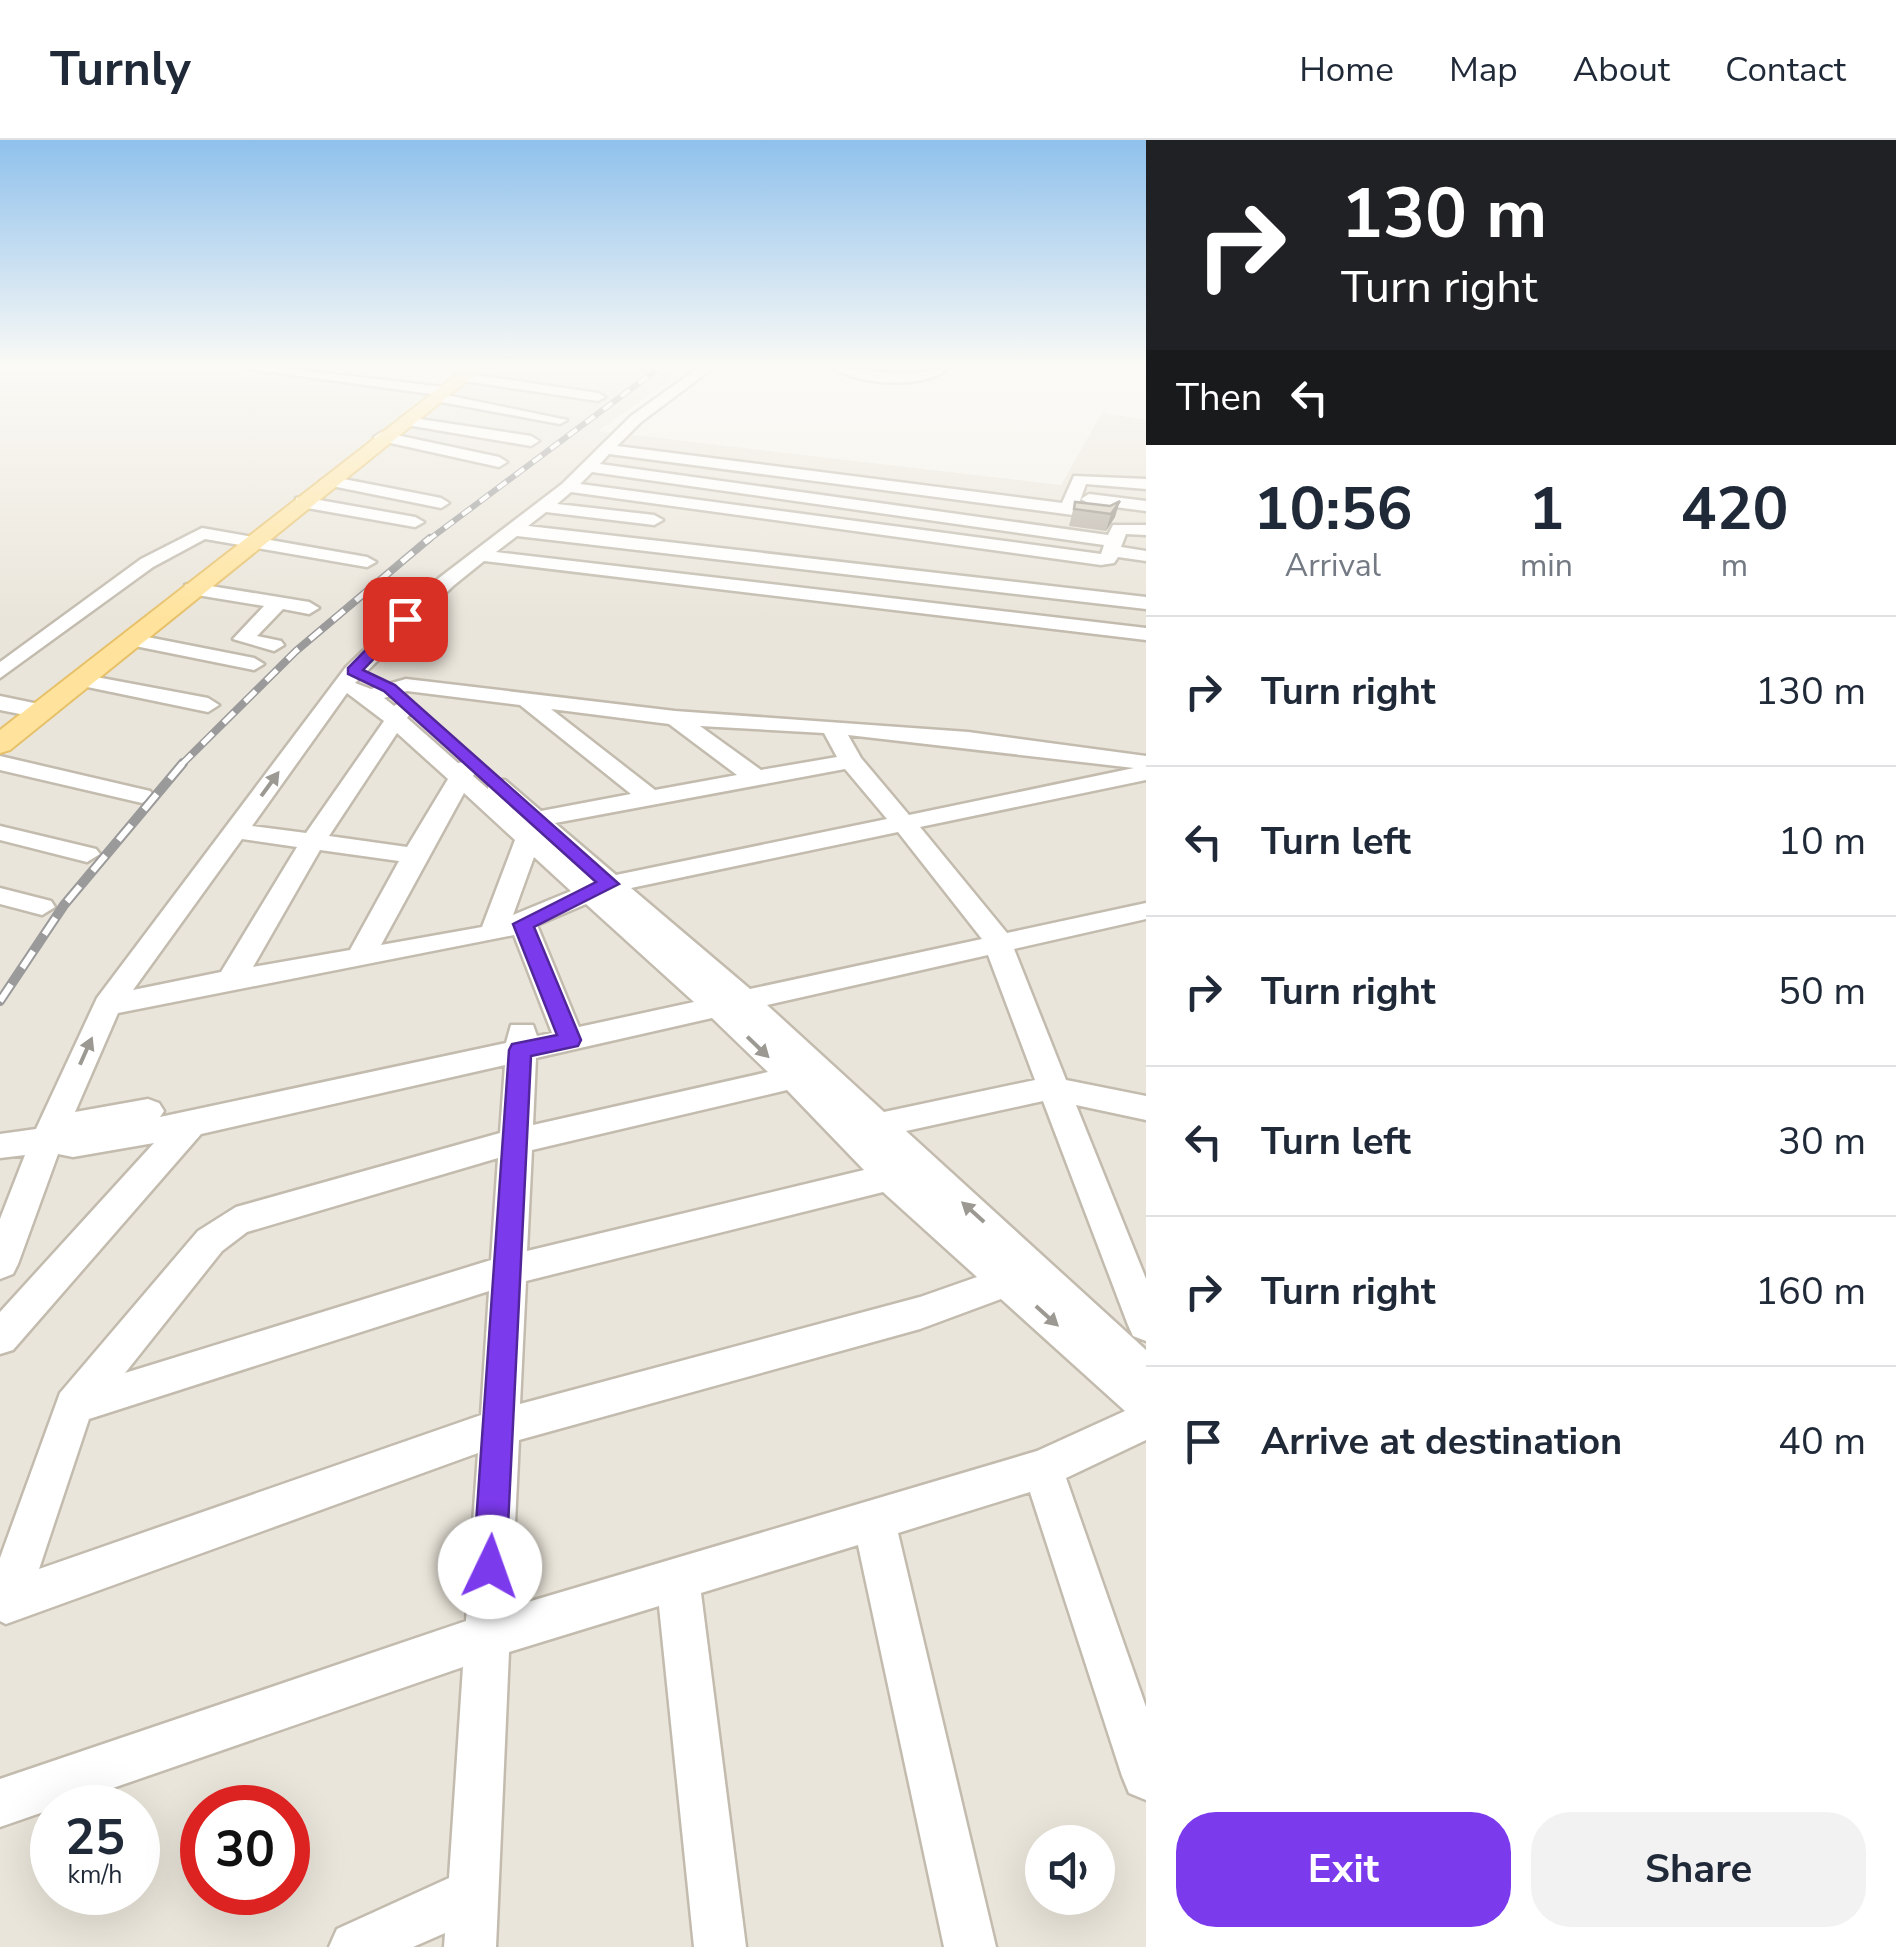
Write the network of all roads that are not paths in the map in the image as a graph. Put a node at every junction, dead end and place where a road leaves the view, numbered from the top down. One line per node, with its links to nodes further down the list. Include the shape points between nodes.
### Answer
1 (364, 452): 10 (main road)
2 (452, 452): 6 (street)
3 (607, 452): 7 (street)
4 (628, 452): 8 (street)
5 (1084, 460): 14 (street)
6 (499, 462)
7 (590, 468): 12 (street); 13 (street)
8 (764, 470): 13 (street); 14 (street)
9 (382, 472): 10 (street)
10 (337, 473): 15 (main road); 16 (street)
11 (1146, 484): 14 (street)
12 (568, 487): 18 (street); 19 (street)
13 (733, 490): 19 (street); 26 (street)
14 (1073, 495): 17 (street, via 1105,514 1108,501)
15 (302, 502): 20 (street); 24 (main road)
16 (441, 503)
17 (1146, 506)
18 (543, 507): 21 (street); 22 (street)
19 (702, 508): 21 (street); 26 (street, via 1101,560)
20 (414, 522)
21 (671, 522): 25 (street)
22 (514, 530): 25 (street); 28 (street)
23 (1146, 530): 26 (street, via 1119,530)
24 (261, 534): 27 (street); 31 (main road); 41 (street, via 202,533 147,563)
25 (636, 544): 30 (street); 33 (street)
26 (1114, 546): 29 (street)
27 (375, 555)
28 (478, 555): 30 (street); 43 (street)
29 (1146, 556)
30 (605, 568): 36 (street)
31 (192, 590): 32 (street); 35 (main road)
32 (278, 603): 34 (street); 37 (street)
33 (1146, 603)
34 (309, 608)
35 (151, 624): 37 (street); 38 (main road)
36 (1146, 634)
37 (243, 639): 39 (street)
38 (132, 640): 40 (street); 42 (main road)
39 (274, 645)
40 (254, 664)
41 (0, 672)
42 (80, 680): 46 (street); 47 (main road)
43 (374, 689): 45 (street, via 406,685); 54 (street); 61 (street, one-way to 43); 63 (street)
44 (0, 703): 47 (street)
45 (530, 704): 48 (street); 58 (street)
46 (208, 705)
47 (40, 711): 50 (main road)
48 (675, 718): 49 (street); 56 (street)
49 (832, 727): 51 (street); 53 (street)
50 (0, 744)
51 (851, 761): 56 (street); 59 (street)
52 (0, 763): 57 (street)
53 (1146, 763)
54 (464, 771): 60 (street); 65 (street)
55 (1146, 773): 59 (street)
56 (756, 778): 58 (street)
57 (142, 796)
58 (651, 798): 60 (street)
59 (900, 820): 66 (street); 73 (street)
60 (526, 827): 66 (street); 72 (street)
61 (235, 831): 63 (street); 77 (street)
62 (0, 833): 64 (street)
63 (312, 843): 65 (street); 75 (street)
64 (87, 854)
65 (415, 856): 74 (street)
66 (599, 887): 71 (street); 76 (street)
67 (1146, 894): 73 (street)
68 (0, 896): 69 (street)
69 (42, 907)
70 (1146, 911): 73 (street)
71 (523, 924): 72 (street); 78 (street)
72 (493, 934): 74 (street)
73 (994, 936): 76 (street); 81 (street)
74 (359, 959): 75 (street)
75 (231, 980): 77 (street)
76 (722, 996): 78 (street); 80 (street, one-way to 80); 84 (street)
77 (106, 1005): 85 (street, one-way to 77)
78 (566, 1031): 79 (street)
79 (521, 1040): 83 (street); 86 (street)
80 (790, 1078): 84 (street); 86 (street)
81 (1050, 1088): 82 (street); 84 (street); 92 (street)
82 (1146, 1108)
83 (201, 1112): 85 (street, via 78,1123); 93 (street)
84 (865, 1128): 88 (street); 94 (street, one-way to 84)
85 (46, 1140): 87 (street); 89 (street)
86 (512, 1142): 90 (street); 96 (street, via 236,1221 210,1242)
87 (0, 1146)
88 (889, 1177): 90 (street); 91 (street)
89 (0, 1264)
90 (505, 1272): 96 (street); 98 (street)
91 (1008, 1281): 95 (street, one-way to 95); 98 (street, via 920,1313)
92 (1146, 1324)
93 (0, 1338)
94 (1146, 1374)
95 (1146, 1405)
96 (74, 1406): 102 (street)
97 (1146, 1421): 99 (street)
98 (497, 1428): 102 (street); 103 (street)
99 (1042, 1469): 100 (street); 104 (street)
100 (874, 1520): 101 (street); 110 (street)
101 (678, 1579): 103 (street); 109 (street)
102 (2, 1608)
103 (486, 1636): 105 (street); 106 (street)
104 (1146, 1776)
105 (0, 1803)
106 (472, 1894): 107 (street); 108 (street)
107 (354, 1947)
108 (470, 1947)
109 (720, 1947)
110 (970, 1947)

